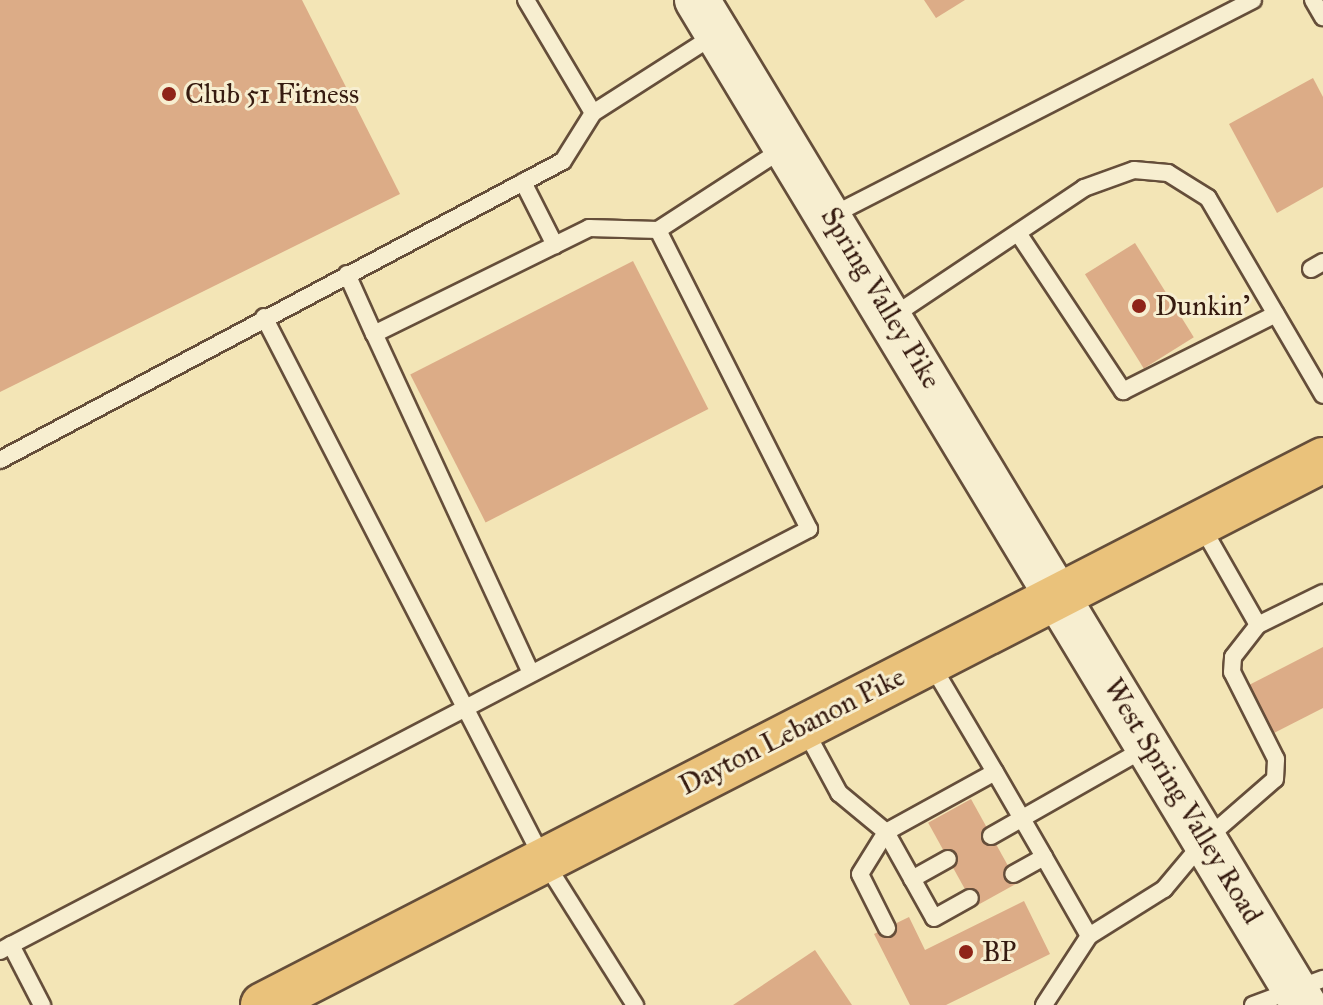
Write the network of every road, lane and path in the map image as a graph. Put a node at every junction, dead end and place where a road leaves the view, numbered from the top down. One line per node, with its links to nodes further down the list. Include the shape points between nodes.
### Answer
1 (526, 0): 6 (lane)
2 (1253, 0): 9 (lane)
3 (1313, 0): 5 (lane)
4 (707, 17): 6 (lane); 7 (street, Spring Valley Pike)
5 (1323, 17)
6 (593, 113): 8 (lane, via 563,161)
7 (788, 146): 9 (street, Spring Valley Pike); 10 (lane)
8 (523, 182): 12 (lane); 13 (lane)
9 (831, 216): 15 (street, Spring Valley Pike)
10 (658, 230): 12 (lane, via 589,228); 26 (lane, via 809,529)
11 (1018, 233): 14 (lane, via 1084,188 1134,170 1168,173 1208,198); 14 (lane, via 1123,391); 15 (lane)
12 (555, 245): 17 (lane)
13 (347, 274): 16 (lane); 17 (lane)
14 (1276, 314): 18 (lane)
15 (893, 316): 23 (street, Spring Valley Pike)
16 (264, 317): 19 (lane); 27 (lane)
17 (374, 334): 26 (lane)
18 (1323, 395)
19 (0, 460)
20 (1323, 460): 21 (main road, Dayton Lebanon Pike)
21 (1200, 523): 23 (main road, Dayton Lebanon Pike); 24 (lane)
22 (1323, 593): 24 (lane)
23 (1059, 599): 25 (main road, Dayton Lebanon Pike); 29 (street, West Spring Valley Road)
24 (1258, 625): 34 (lane, via 1233,657 1232,672 1276,759 1275,779)
25 (930, 662): 28 (main road, Dayton Lebanon Pike); 30 (lane)
26 (530, 671): 27 (lane)
27 (463, 705): 36 (lane); 43 (lane)
28 (803, 725): 32 (lane, via 839,793); 36 (main road, Dayton Lebanon Pike)
29 (1151, 745): 31 (lane); 34 (street, West Spring Valley Road)
30 (995, 772): 31 (lane); 32 (lane)
31 (1022, 819): 33 (lane); 35 (lane)
32 (886, 832): 39 (lane); 41 (lane, via 860,874)
33 (991, 836)
34 (1206, 839): 42 (lane, via 1164,889); 44 (street, West Spring Valley Road)
35 (1044, 857): 38 (lane); 42 (lane)
36 (543, 859): 45 (lane); 47 (main road, Dayton Lebanon Pike)
37 (948, 859): 39 (lane)
38 (1013, 874)
39 (912, 879): 40 (lane, via 934,918)
40 (970, 898)
41 (887, 928)
42 (1089, 936): 48 (lane)
43 (6, 948): 46 (lane)
44 (1307, 990): 49 (lane)
45 (629, 1003)
46 (42, 1005)
47 (263, 1005)
48 (1044, 1005)
49 (1253, 1005)

